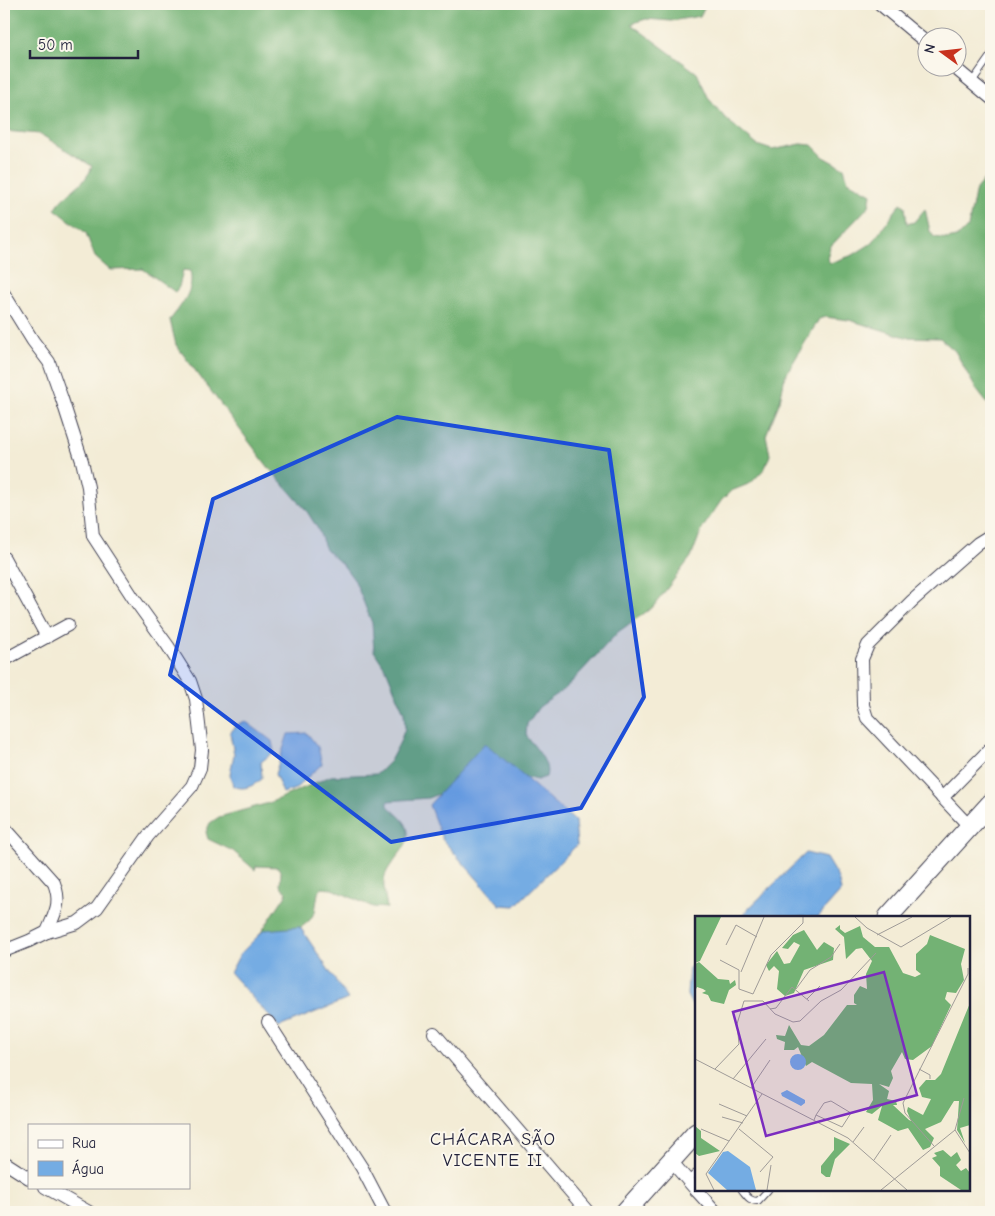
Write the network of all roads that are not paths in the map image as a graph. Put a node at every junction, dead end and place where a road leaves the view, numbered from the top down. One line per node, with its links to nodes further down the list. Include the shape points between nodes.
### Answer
1 (880, 4): 2 (street)
2 (918, 36)
3 (991, 55): 5 (lane)
4 (967, 78): 5 (street)
5 (972, 82): 6 (street)
6 (991, 98)
7 (4, 294): 19 (street, via 49,362 82,461 93,536 190,681 202,742 200,768 192,786 148,836 97,908 78,923)
8 (991, 535): 14 (street, via 912,601 868,646 862,660 863,705 867,718)
9 (4, 558): 11 (street)
10 (68, 625): 11 (street)
11 (47, 637): 12 (street)
12 (4, 660)
13 (991, 748): 14 (street)
14 (942, 798): 17 (street)
15 (991, 802): 17 (main road)
16 (4, 826): 19 (street, via 54,883 58,906)
17 (969, 826): 18 (main road)
18 (889, 916)
19 (47, 932): 20 (street)
20 (4, 951)
21 (268, 1022): 33 (street, via 362,1168)
22 (434, 1033): 34 (street)
23 (695, 1134): 24 (main road)
24 (671, 1161): 27 (street); 35 (main road)
25 (4, 1162): 26 (street)
26 (28, 1177)
27 (694, 1183)
28 (47, 1188): 32 (street)
29 (700, 1191): 36 (street)
30 (743, 1191): 31 (lane, via 754,1201)
31 (767, 1191)
32 (90, 1212)
33 (385, 1212)
34 (588, 1212)
35 (625, 1212)
36 (716, 1212)

